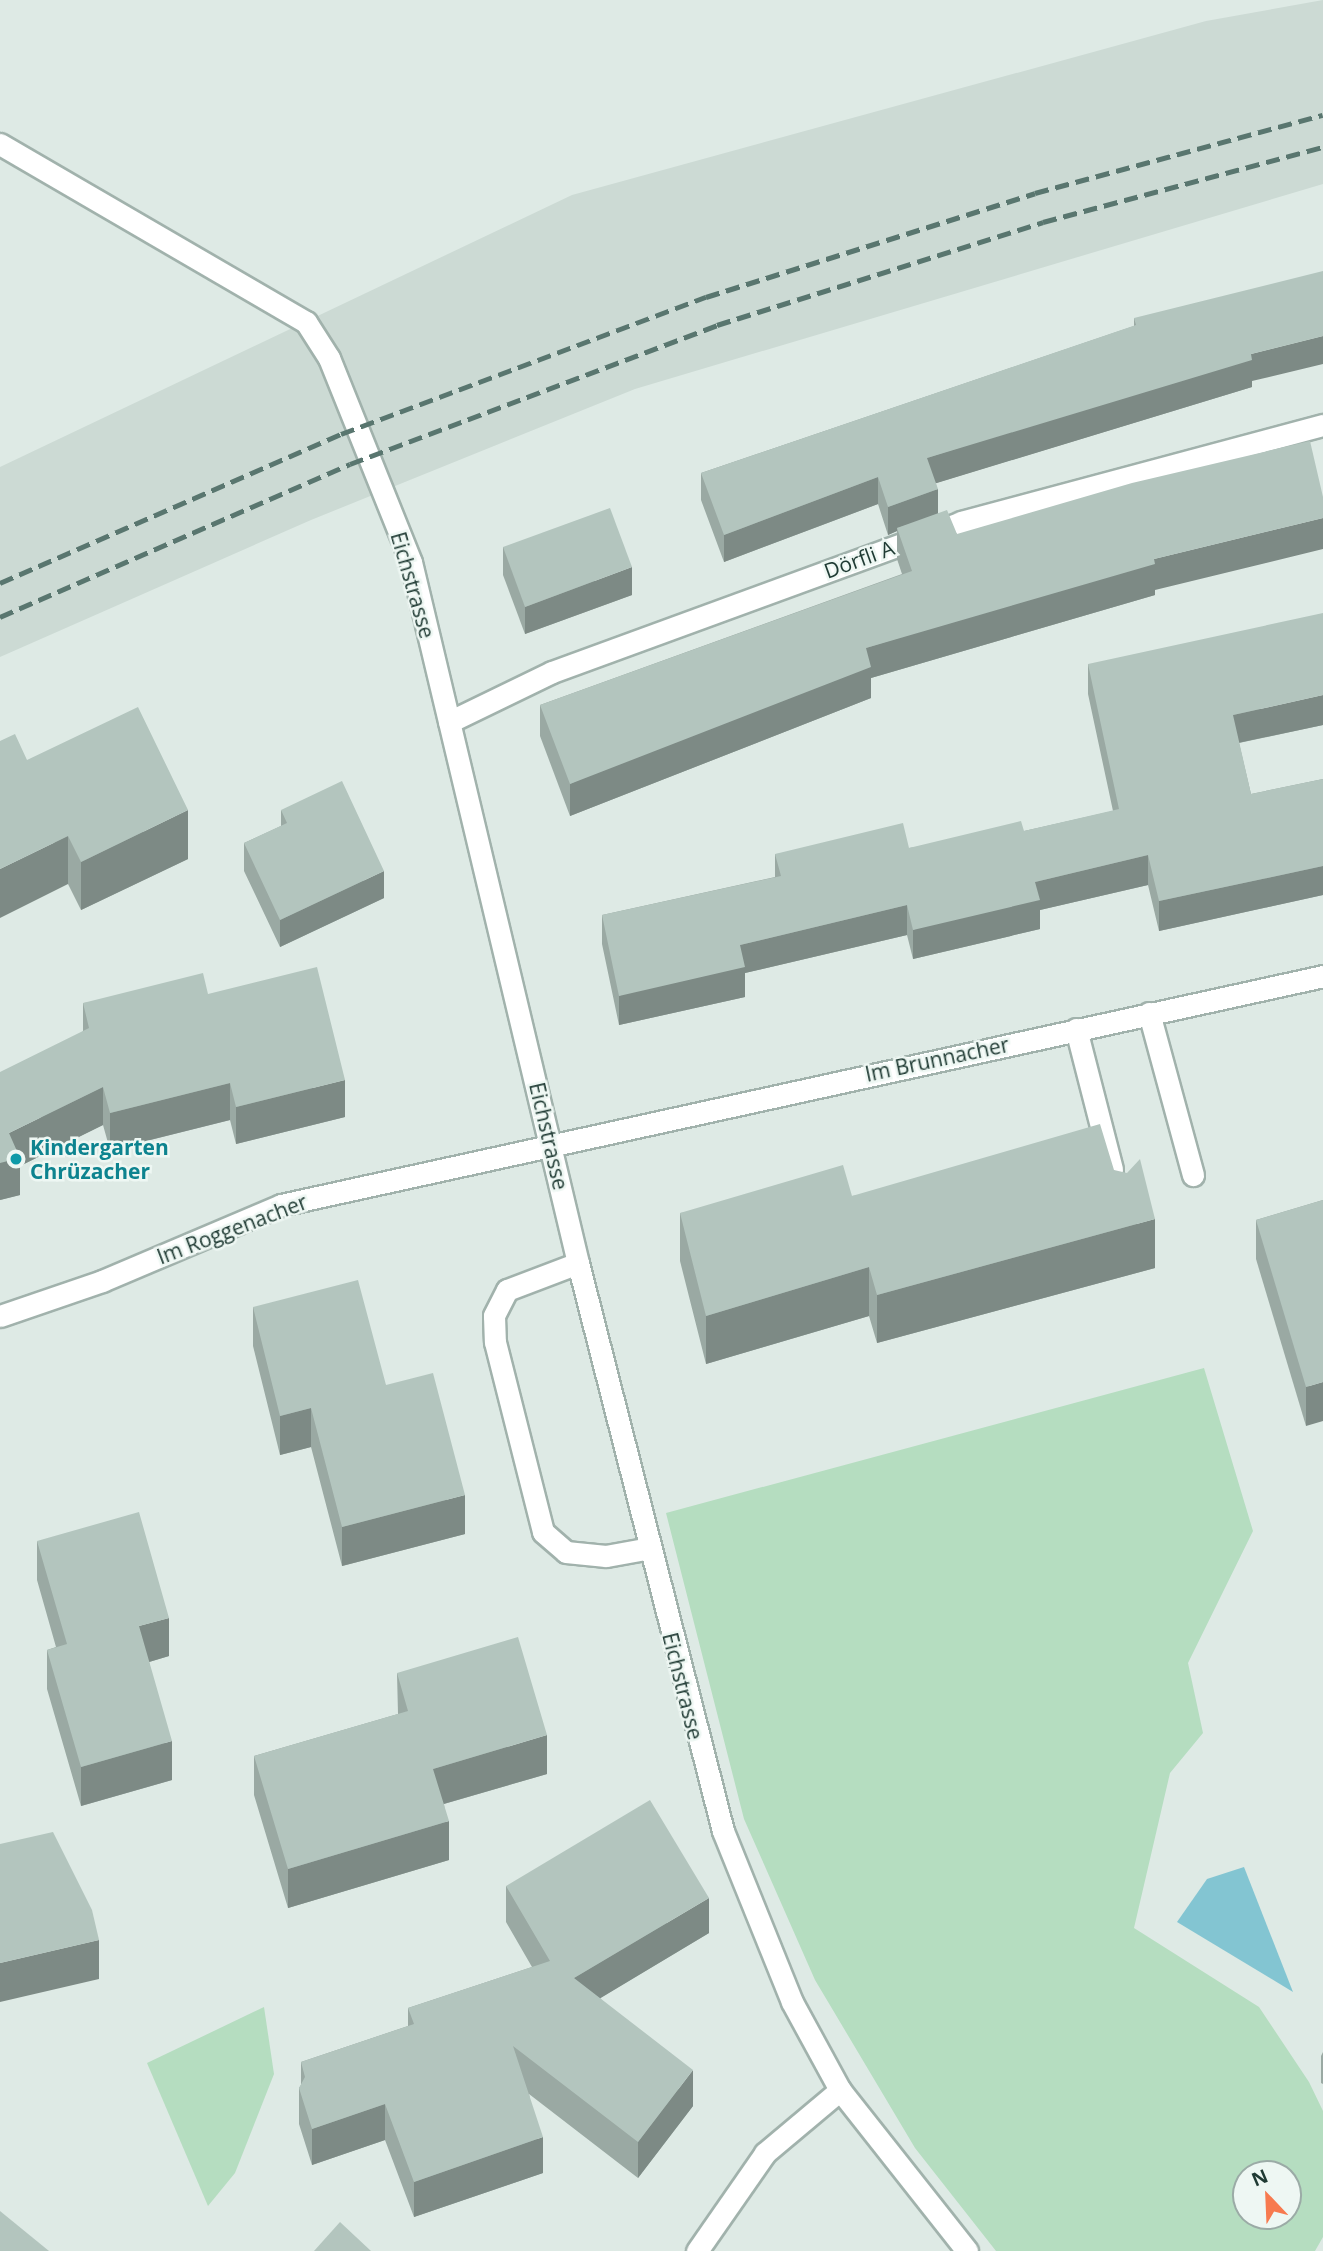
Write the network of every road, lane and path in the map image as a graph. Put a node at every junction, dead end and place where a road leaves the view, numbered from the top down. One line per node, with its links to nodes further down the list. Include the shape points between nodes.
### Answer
1 (0, 144): 3 (street, Eichstrasse, via 306,322 329,358 411,562)
2 (1323, 425): 3 (street, Dörfli A, via 961,522 552,672)
3 (449, 722): 7 (street, Eichstrasse)
4 (1323, 976): 5 (street, Im Brunnacher)
5 (1149, 1013): 6 (street, Im Brunnacher); 8 (street)
6 (1076, 1028): 7 (street, Im Brunnacher); 9 (street)
7 (551, 1142): 10 (street, Eichstrasse); 11 (street, Im Roggenacher, via 281,1205 102,1281)
8 (1193, 1175)
9 (1120, 1196)
10 (578, 1263): 12 (street, Eichstrasse); 12 (street, via 507,1290 494,1316 501,1369 543,1532 566,1552 606,1556)
11 (0, 1316)
12 (650, 1548): 13 (street, Eichstrasse, via 723,1832 792,2002)
13 (840, 2091): 14 (street, via 765,2153); 15 (street, Eichstrasse)
14 (697, 2251)
15 (967, 2251)

